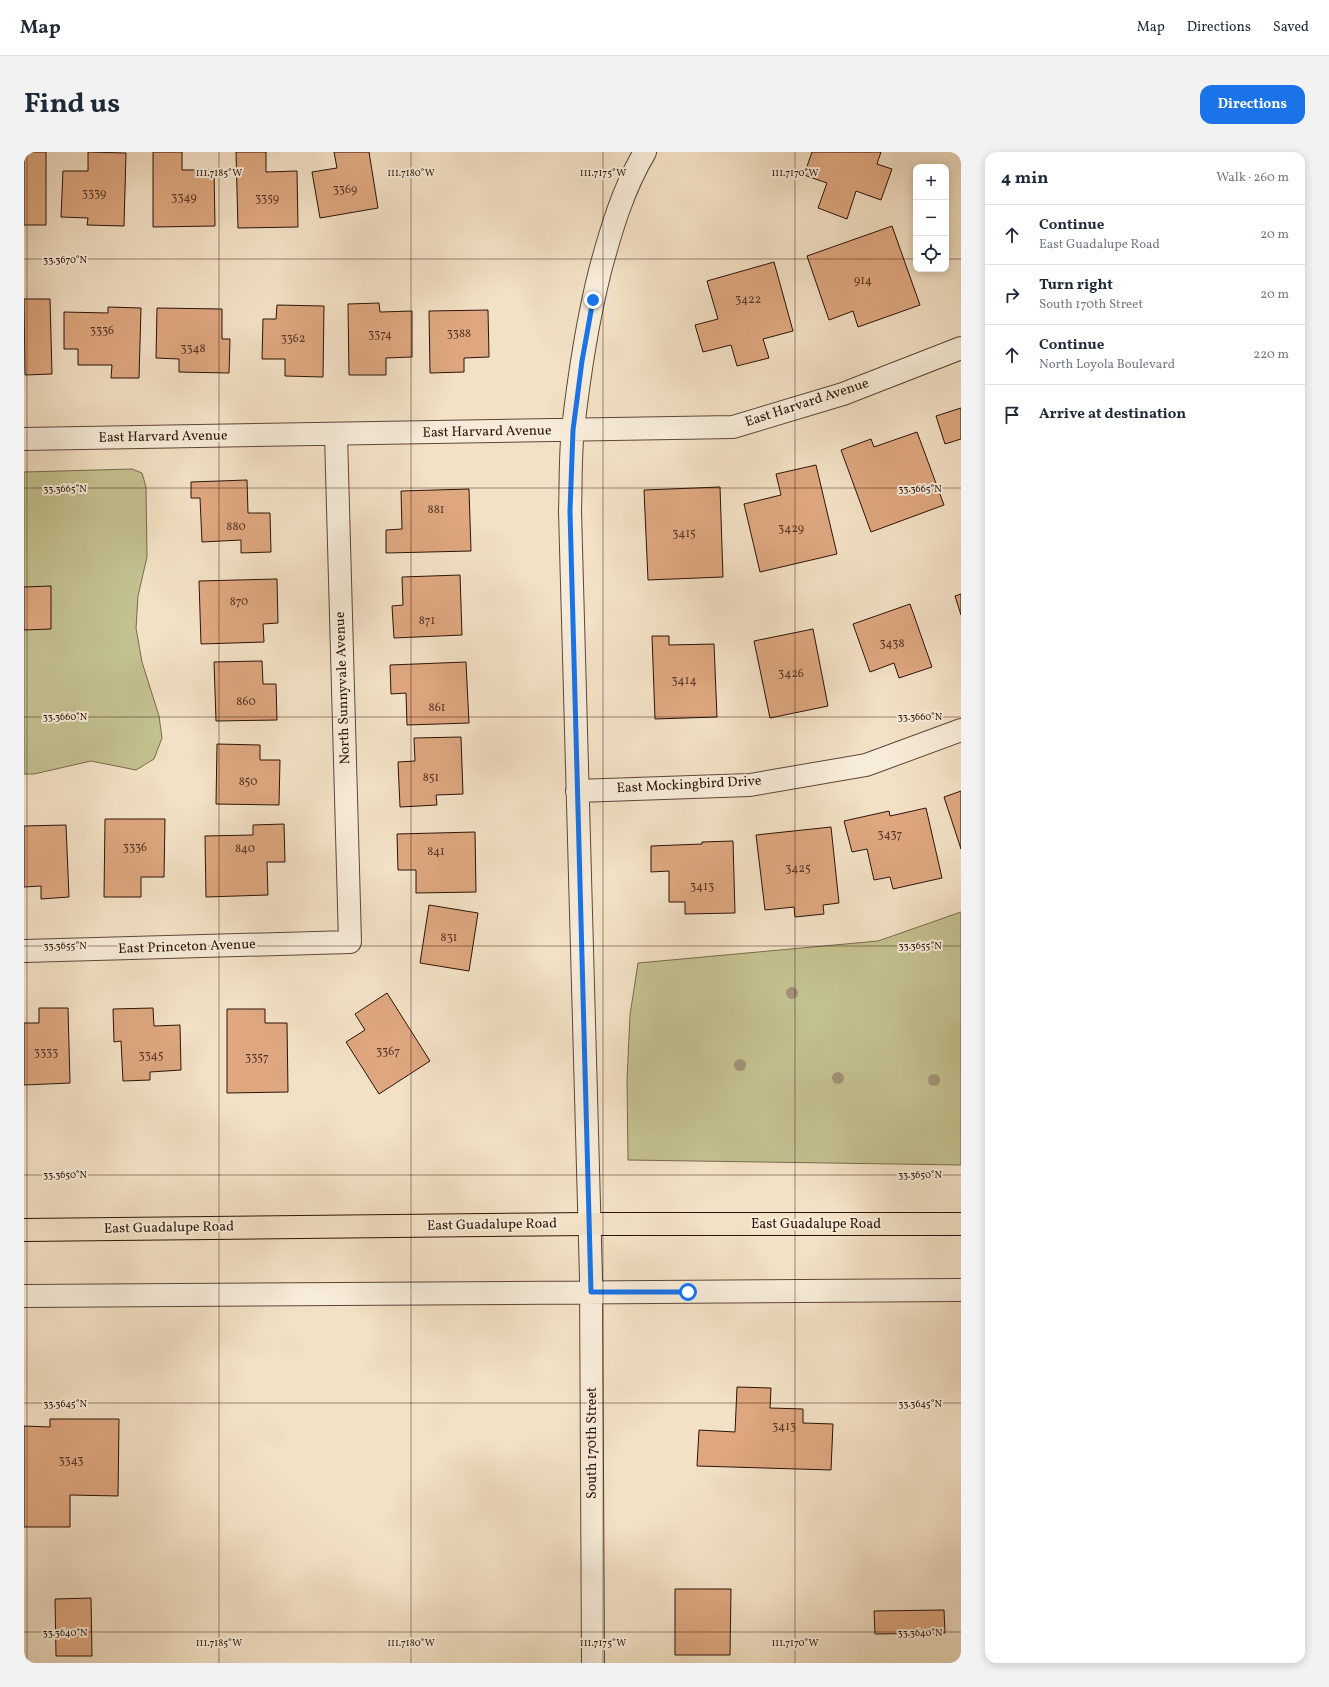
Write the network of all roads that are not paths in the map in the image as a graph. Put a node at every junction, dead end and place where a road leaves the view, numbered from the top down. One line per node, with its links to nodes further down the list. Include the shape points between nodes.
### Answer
1 (645, 152): 3 (street, South 170th Street, via 616,217 593,300)
2 (961, 348): 3 (street, East Harvard Avenue, via 842,394 734,427)
3 (573, 430): 4 (street, East Harvard Avenue); 7 (street, South 170th Street, via 570,511)
4 (336, 434): 5 (street, East Harvard Avenue); 8 (street, North Sunnyvale Avenue)
5 (24, 439)
6 (961, 730): 7 (street, East Mockingbird Drive, via 866,765 750,785)
7 (577, 791): 10 (street, South 170th Street)
8 (350, 942): 9 (street, East Princeton Avenue)
9 (24, 951)
10 (590, 1224): 11 (main road, East Guadalupe Road); 12 (main road, East Guadalupe Road); 14 (street, South 170th Street)
11 (961, 1224)
12 (24, 1230)
13 (961, 1290): 14 (street)
14 (591, 1292): 15 (street); 16 (street, South 170th Street)
15 (24, 1296)
16 (593, 1663)

